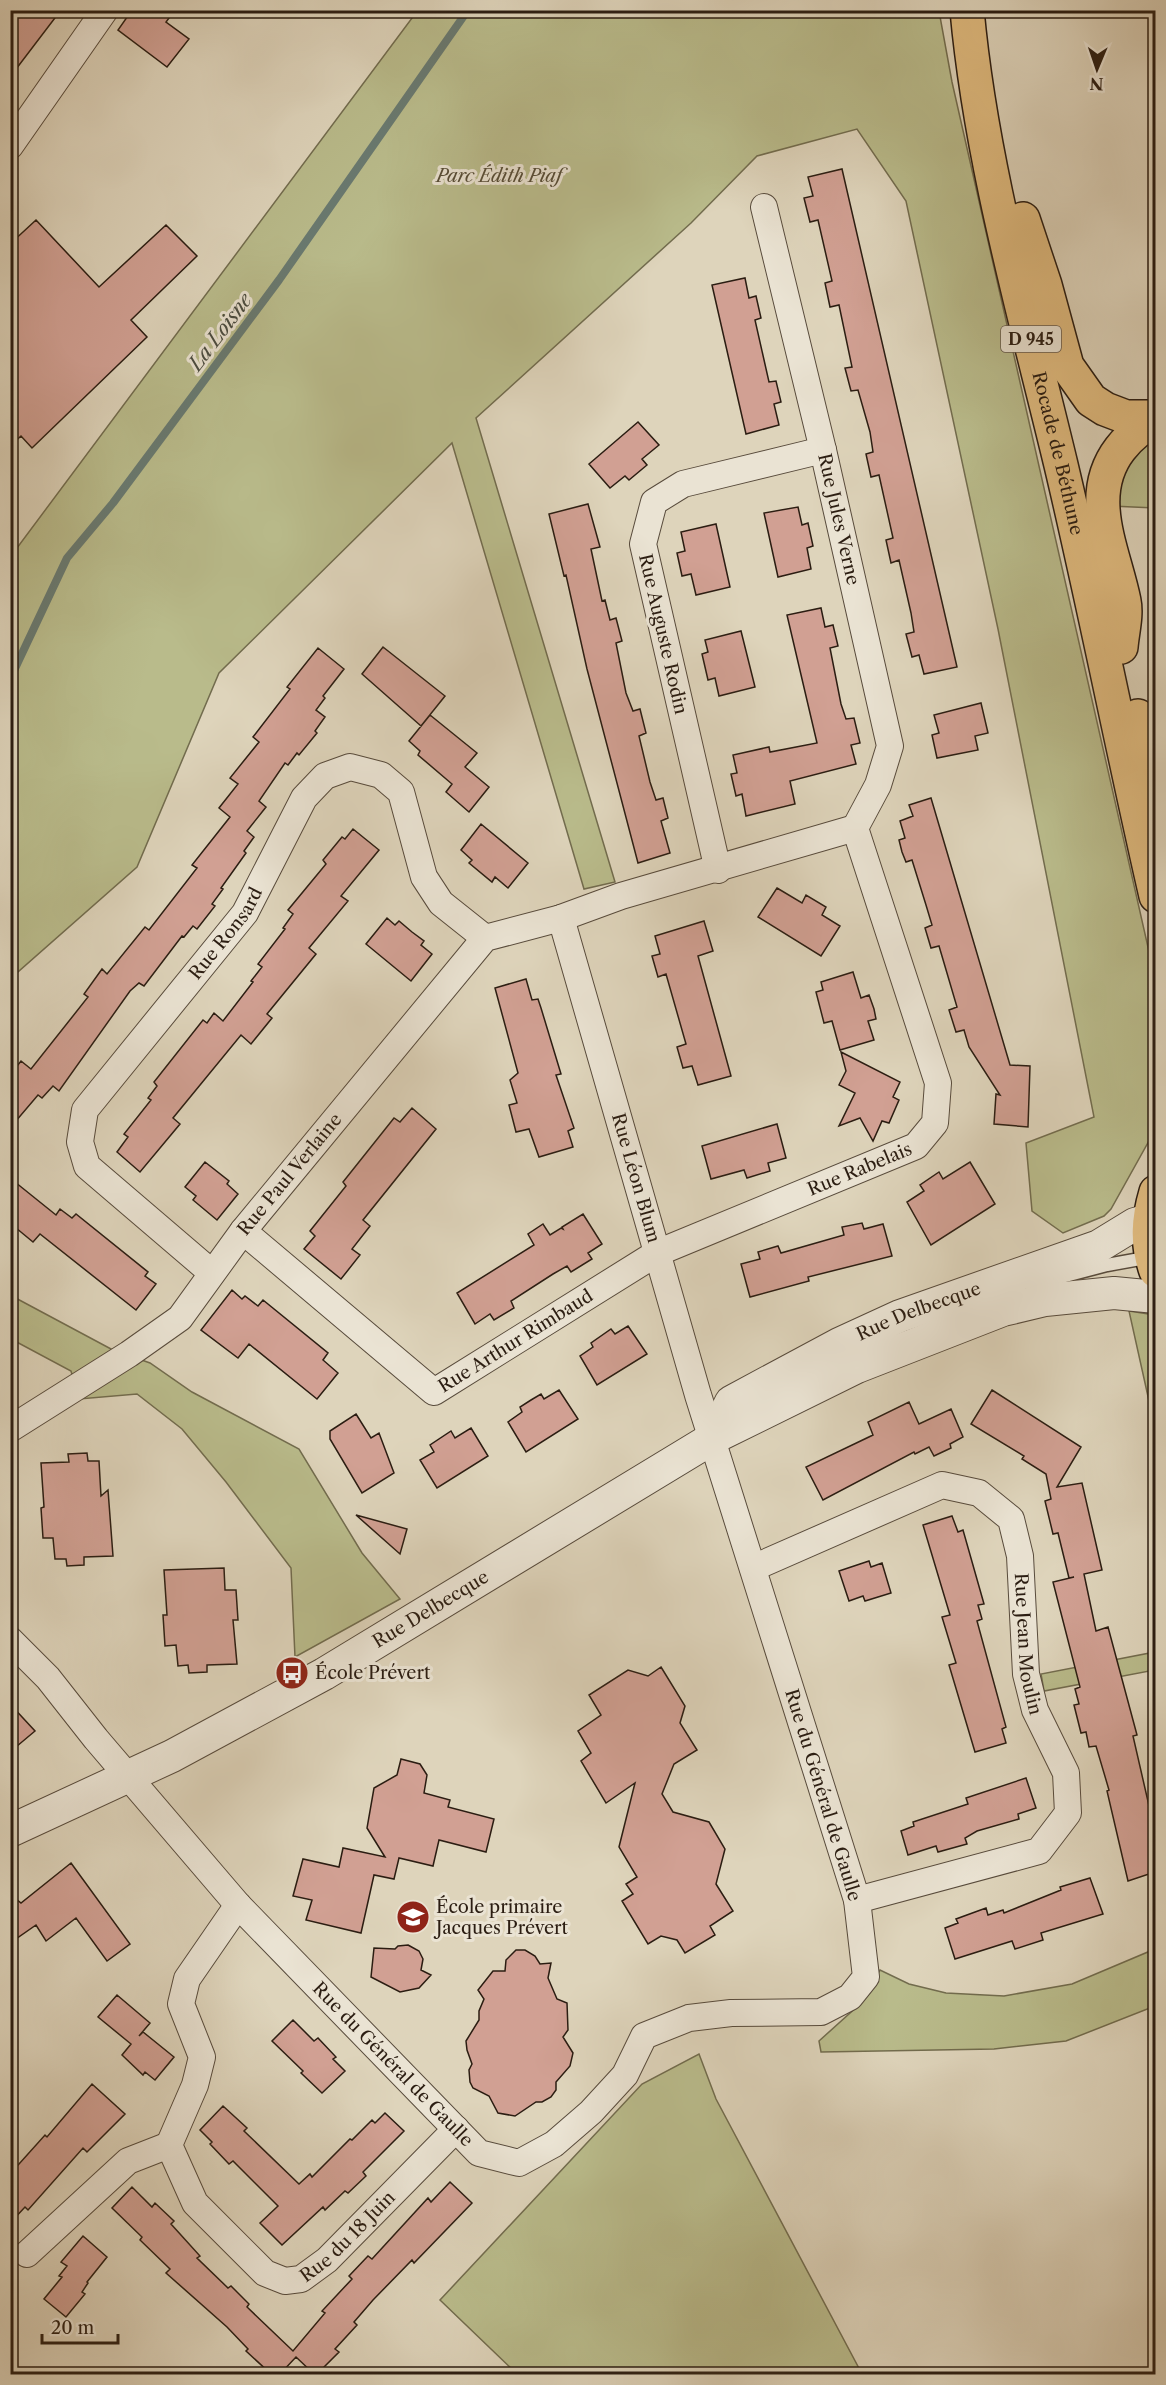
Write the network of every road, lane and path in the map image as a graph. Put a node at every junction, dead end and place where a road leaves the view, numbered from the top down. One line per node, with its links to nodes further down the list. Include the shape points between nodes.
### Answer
1 (105, 10): 4 (street)
2 (967, 10): 13 (main road, Rocade de Béthune / D 945, via 986,144 1083,555)
3 (989, 10): 6 (main road, Rocade de Béthune / D 945, via 1000,97)
4 (10, 146)
5 (764, 207): 8 (street, Rue Jules Verne)
6 (1023, 219): 7 (main road, via 1067,366 1092,400 1105,409 1126,417); 9 (main road, Rocade de Béthune / D 945, via 1074,460)
7 (1155, 419): 9 (main road, via 1127,440 1109,467 1103,486 1101,505 1125,604)
8 (823, 450): 11 (street, Rue Jules Verne, via 890,746 878,785); 12 (street, Rue Auguste Rodin, via 683,484 654,502 643,544)
9 (1121, 647): 10 (main road, Rocade de Béthune / D 945)
10 (1155, 786)
11 (855, 828): 12 (street); 18 (street, Rue Rabelais, via 938,1083 935,1123 916,1146)
12 (718, 870): 14 (street, via 621,896)
13 (1155, 896)
14 (561, 918): 15 (street); 18 (street, Rue Léon Blum)
15 (485, 938): 17 (street, Rue Paul Verlaine); 20 (street, Rue Ronsard, via 441,903 424,877 401,792 381,775 350,767 326,776 304,798 245,913 85,1110 80,1142 87,1166)
16 (1153, 1211): 19 (main road, via 1148,1235); 26 (street, Rue Delbecque, via 1099,1246 900,1316 839,1344 731,1402)
17 (243, 1231): 18 (street, Rue Arthur Rimbaud, via 434,1392); 20 (street, Rue Paul Verlaine)
18 (657, 1253): 26 (street, Rue Léon Blum)
19 (1154, 1262): 22 (lane, via 1107,1265 1010,1291)
20 (212, 1273): 25 (street, Rue Paul Verlaine, via 180,1318)
21 (1155, 1297): 24 (street, Rue Delbecque, via 1114,1293 1046,1300 1003,1310 857,1366)
22 (941, 1315)
23 (856, 1350): 24 (lane, via 817,1371)
24 (792, 1399): 26 (street, Rue Delbecque)
25 (10, 1429)
26 (713, 1438): 27 (street, Rue du Général de Gaulle); 29 (street, Rue Delbecque, via 324,1674)
27 (753, 1568): 31 (street, Rue du Général de Gaulle); 31 (street, Rue Jean Moulin, via 942,1485 979,1493 1011,1519 1020,1556 1026,1674 1035,1710 1066,1773 1068,1813 1039,1851)
28 (10, 1640): 29 (street, Rue du Général de Gaulle, via 48,1678)
29 (128, 1775): 30 (street, Rue Delbecque); 32 (street, Rue du Général de Gaulle)
30 (10, 1831)
31 (857, 1900): 33 (street, Rue du Général de Gaulle, via 866,1977 850,1997 821,2012 731,2013 688,2018 644,2037 625,2075 591,2112 554,2144 519,2163 479,2153)
32 (238, 1905): 33 (street, Rue du Général de Gaulle); 34 (street, via 187,1979 181,2004 202,2057 195,2085)
33 (456, 2129): 34 (street, Rue du 18 Juin, via 327,2260 301,2279 285,2281 265,2273 195,2203)
34 (169, 2145): 35 (street, via 128,2161)
35 (27, 2254)

